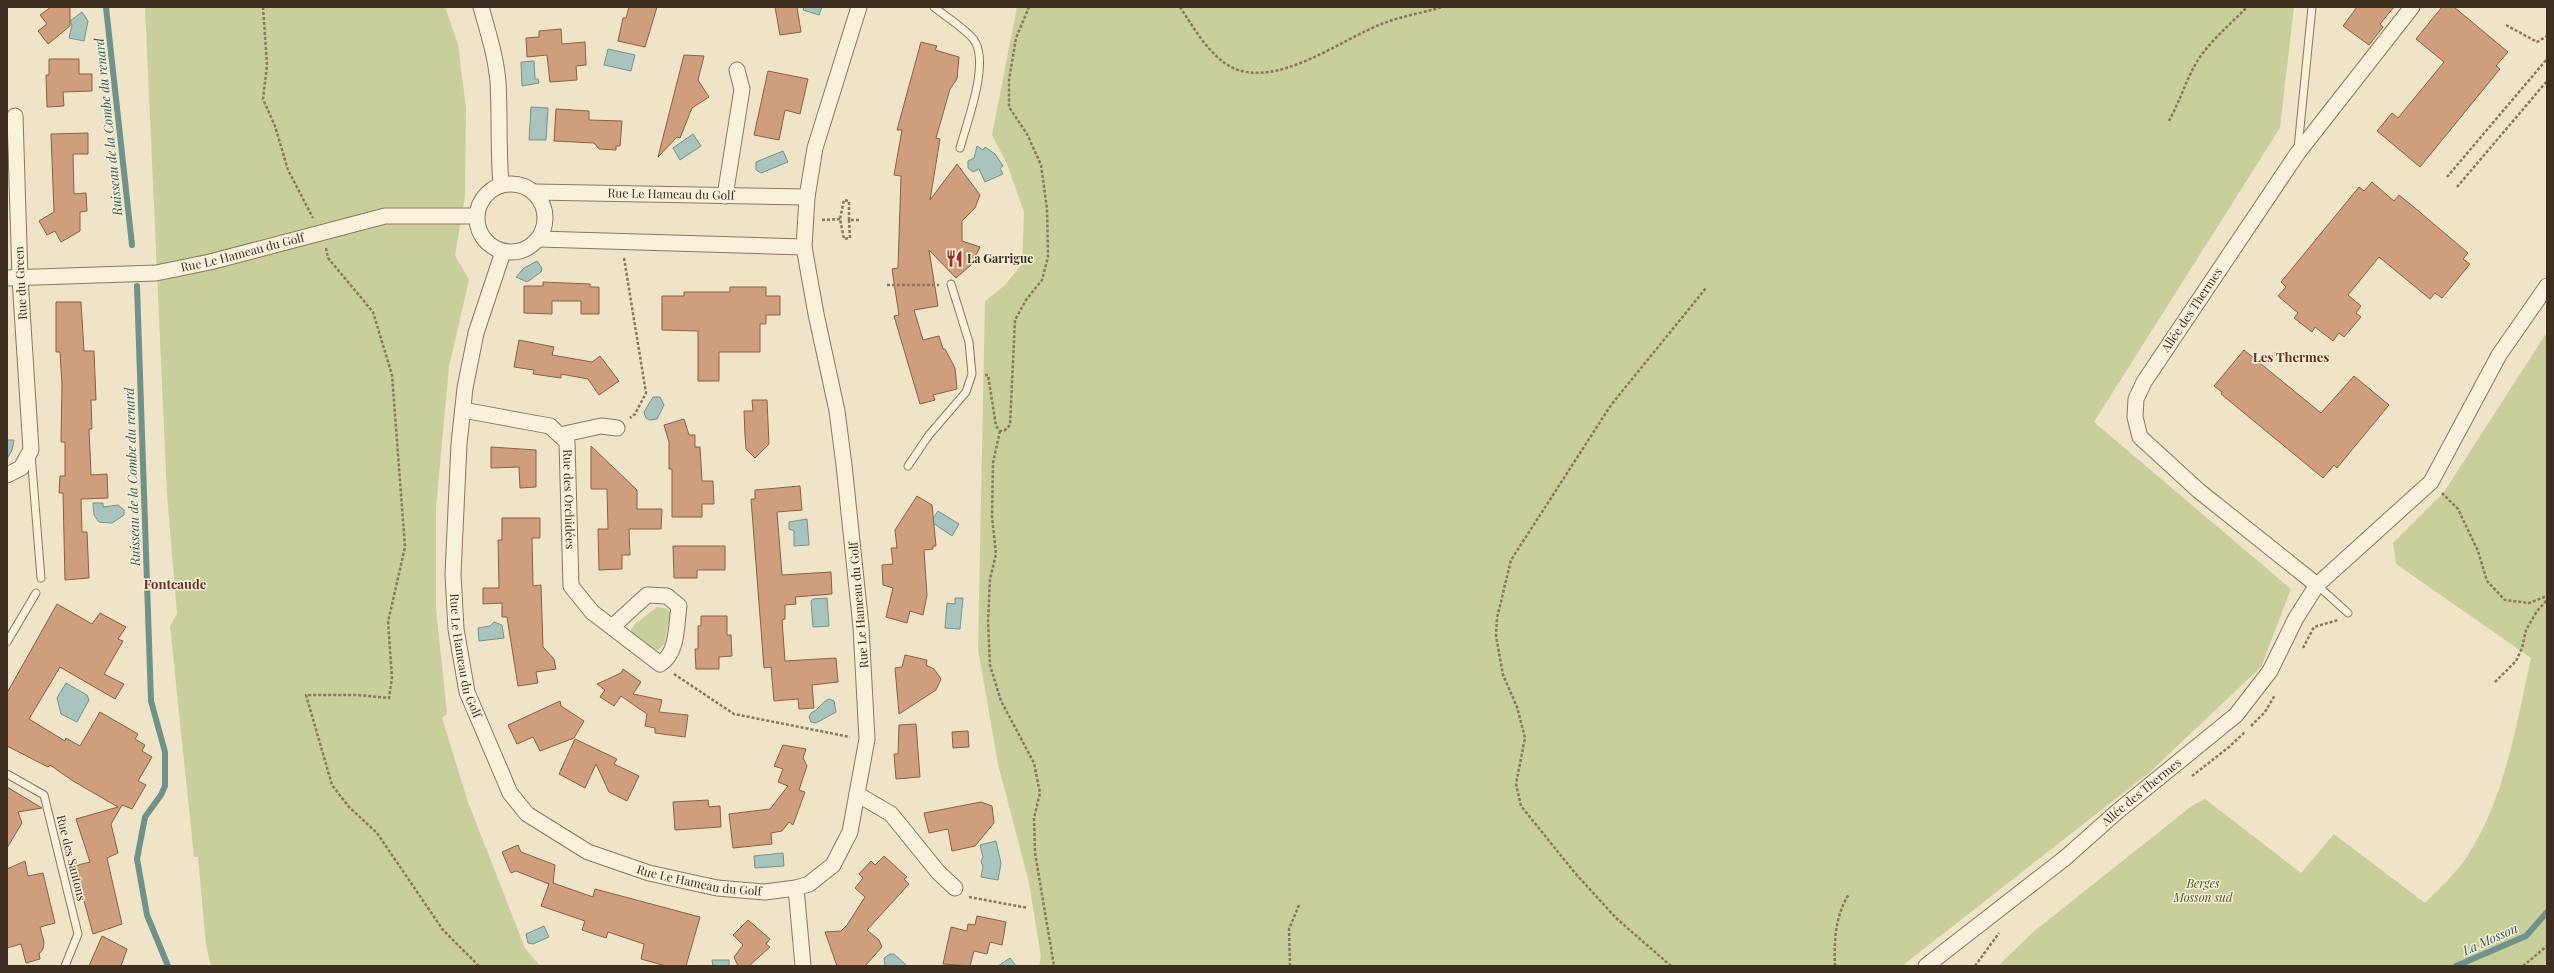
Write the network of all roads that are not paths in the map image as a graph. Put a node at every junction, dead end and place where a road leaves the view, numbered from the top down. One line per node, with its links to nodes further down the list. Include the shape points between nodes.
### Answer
1 (481, 7): 10 (street, via 492,42 498,82 497,142)
2 (859, 7): 13 (street, Rue Le Hameau du Golf, via 815,148)
3 (934, 7): 8 (lane, via 974,40 980,53 979,74)
4 (2312, 7): 9 (lane)
5 (2412, 7): 9 (street, Allée des Thermes)
6 (737, 70): 12 (street, via 742,89)
7 (15, 116): 18 (street, Rue du Green)
8 (960, 148)
9 (2297, 154): 28 (street, Allée des Thermes, via 2144,382 2136,399 2135,417 2140,437 2145,442 2199,491)
10 (500, 184): 11 (street, via 519,184); 14 (street, via 488,191 480,203)
11 (535, 192): 12 (street, Rue Le Hameau du Golf); 15 (street, via 544,206 546,224)
12 (725, 196): 13 (street, Rue Le Hameau du Golf)
13 (807, 197): 16 (street, Rue Le Hameau du Golf)
14 (476, 216): 17 (street, via 479,232 489,245); 18 (street, Rue Le Hameau du Golf, via 385,216 210,262 156,273)
15 (539, 239): 16 (street); 17 (street, via 523,251)
16 (804, 247): 34 (street, Rue Le Hameau du Golf, via 837,411 861,626 867,739)
17 (503, 252): 21 (street, Rue Le Hameau du Golf, via 476,333)
18 (13, 278): 24 (street, Rue du Green)
19 (951, 284): 25 (lane, via 969,342 972,374 966,392 929,435)
20 (2547, 286): 28 (street, Allée des Thermes, via 2499,355 2431,482)
21 (463, 410): 23 (street, Rue des Orchidées, via 550,426); 35 (street, Rue Le Hameau du Golf, via 453,574 456,629 467,692 510,793 527,814 588,852 649,873 717,888 765,892)
22 (617, 428): 23 (street, via 601,426)
23 (560, 435): 31 (street, Rue des Orchidées, via 567,442 571,586 592,612)
24 (31, 450): 26 (street, via 21,468); 27 (lane, Rue du Green)
25 (908, 466)
26 (7, 475)
27 (41, 578)
28 (2317, 584): 30 (lane); 39 (street, Allée des Thermes, via 2296,618 2270,670 2236,716 2118,811 2065,858)
29 (36, 593): 32 (lane)
30 (2348, 613)
31 (612, 627): 31 (street, Rue des Orchidées, via 660,664 670,658 674,646 679,606 667,596 647,595)
32 (7, 642)
33 (7, 774): 37 (lane, Rue des Santons, via 44,795 78,934)
34 (857, 794): 35 (street, Rue Le Hameau du Golf, via 850,832 833,865 809,884); 36 (street, via 891,814 938,872)
35 (796, 888): 38 (street)
36 (955, 888)
37 (65, 966)
38 (803, 966)
39 (1926, 966)

